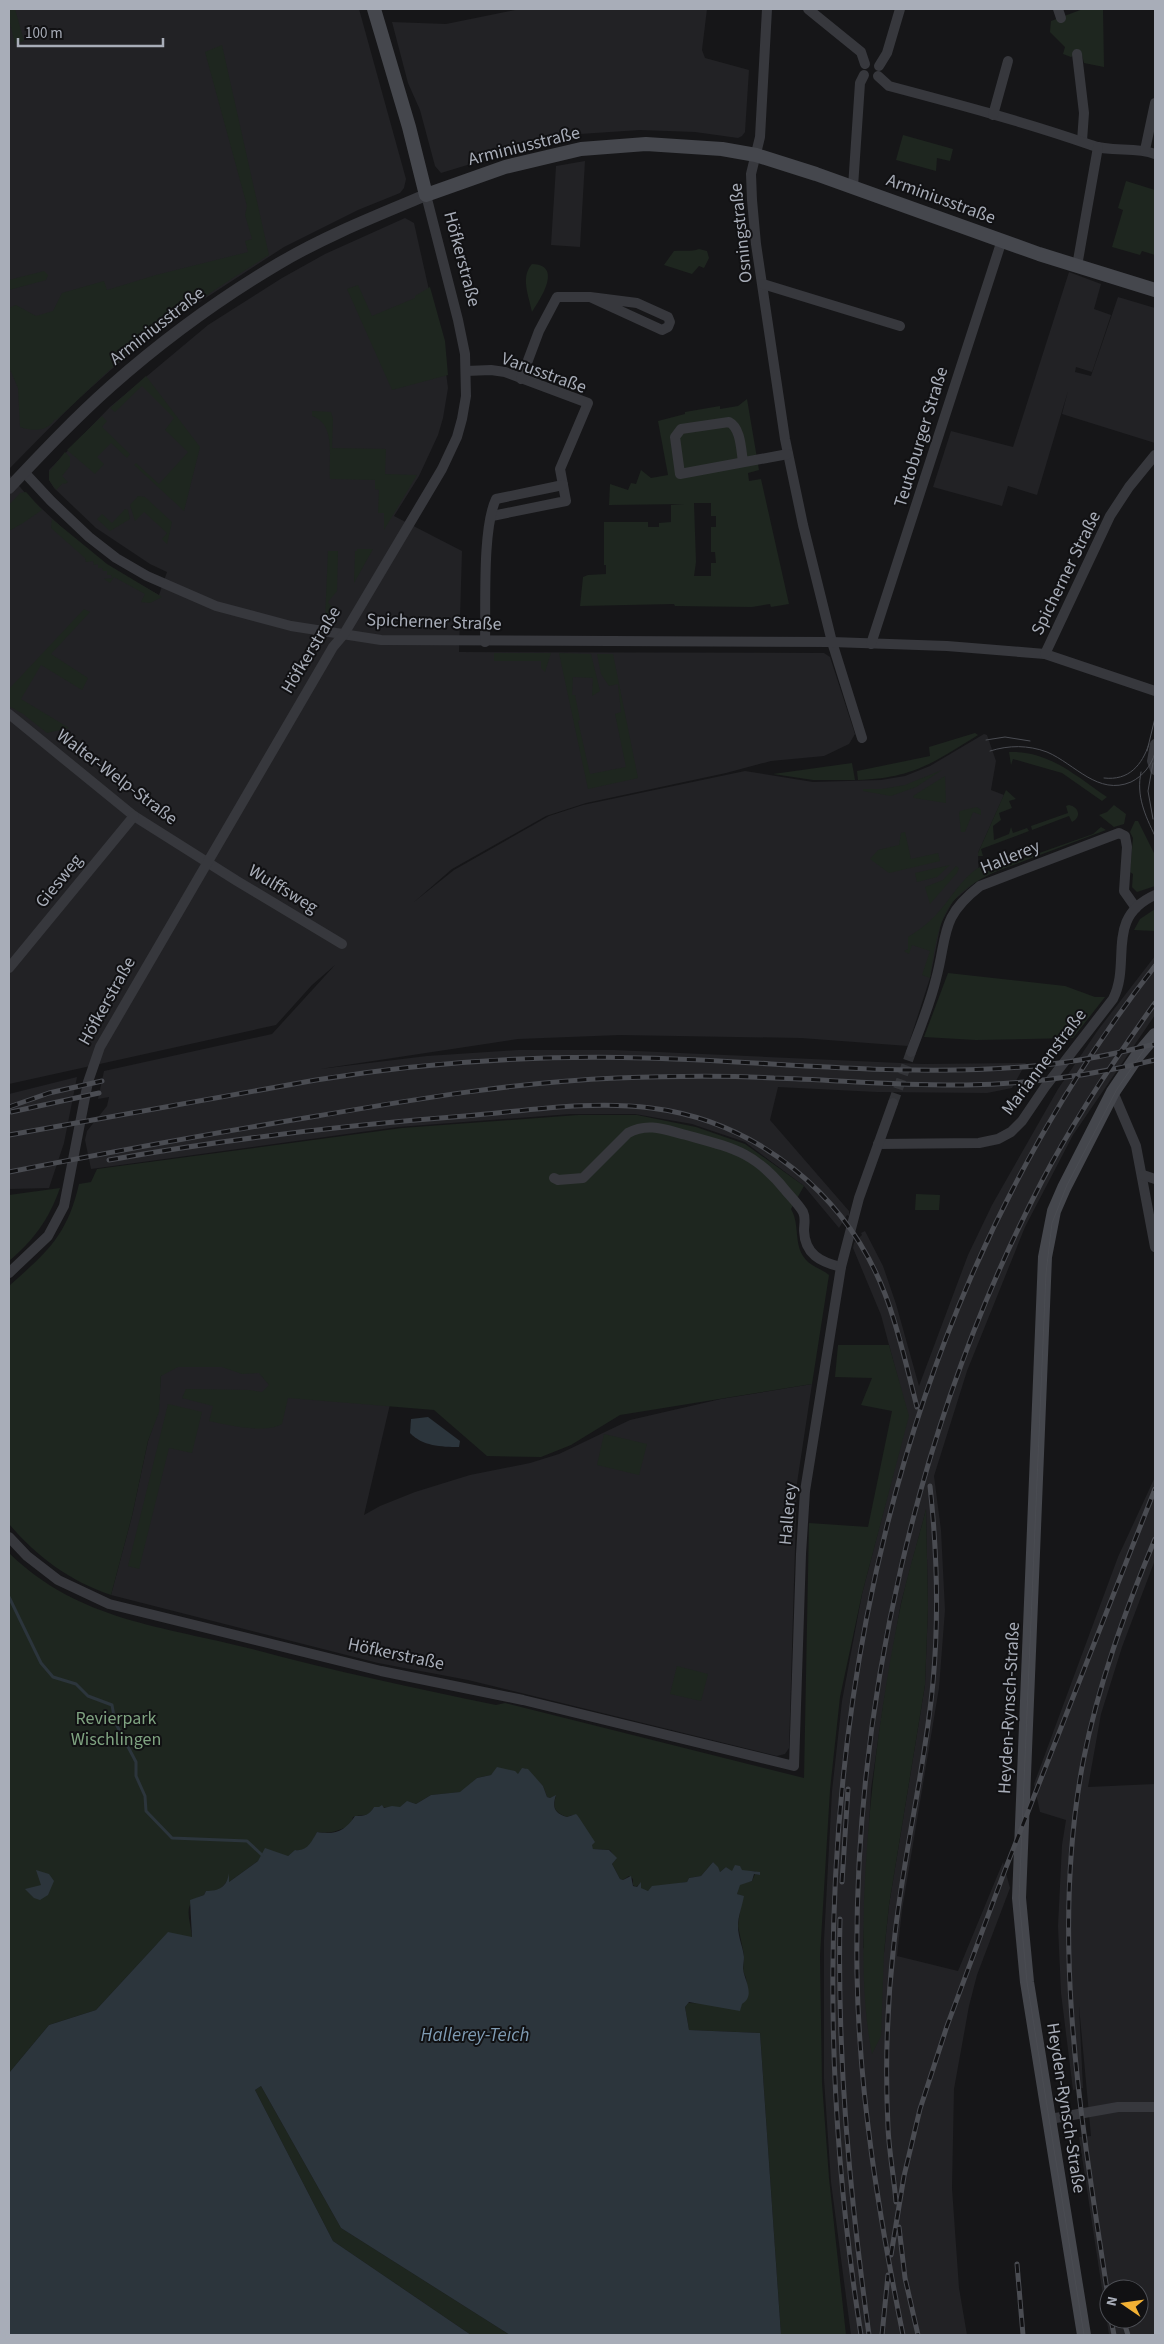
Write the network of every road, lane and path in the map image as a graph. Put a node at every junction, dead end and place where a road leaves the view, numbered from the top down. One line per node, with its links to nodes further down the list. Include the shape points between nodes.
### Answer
1 (374, 9): 18 (main road, Höfkerstraße)
2 (767, 9): 16 (street, Osningstraße, via 765,81)
3 (808, 9): 7 (street, via 861,52)
4 (900, 9): 8 (street, via 887,53)
5 (1077, 54): 13 (street, via 1084,114)
6 (1008, 61): 12 (street)
7 (865, 64): 8 (street, via 871,61); 9 (street, via 862,69)
8 (879, 66): 10 (street)
9 (864, 75): 10 (street, via 871,79); 17 (street, via 860,83)
10 (878, 76): 12 (street, via 889,86)
11 (1155, 103): 15 (street)
12 (993, 114): 13 (street)
13 (1082, 141): 14 (street)
14 (1098, 147): 15 (street); 20 (street)
15 (1150, 152)
16 (756, 155): 17 (main road, Arminiusstraße); 18 (main road, Arminiusstraße, via 668,145 600,146 548,155); 21 (street, Osningstraße, via 751,174 752,200)
17 (853, 186): 19 (main road, Arminiusstraße)
18 (426, 195): 25 (street, Höfkerstraße, via 458,320); 30 (street, Arminiusstraße, via 318,242 211,306 109,387)
19 (1002, 240): 20 (main road, Arminiusstraße); 37 (street, Teutoburger Straße)
20 (1078, 266): 22 (main road, Arminiusstraße)
21 (763, 284): 24 (street); 27 (street, Osningstraße)
22 (1155, 290)
23 (590, 297): 23 (street, via 662,330 668,327 668,317 637,303); 26 (street, via 557,297 539,331)
24 (900, 326)
25 (466, 371): 26 (street, Varusstraße, via 505,372); 34 (street, Höfkerstraße, via 462,419 450,454)
26 (521, 379): 31 (street, Varusstraße, via 588,403 560,469)
27 (788, 454): 29 (street); 36 (street, Osningstraße)
28 (1155, 455): 38 (street, Spicherner Straße, via 1110,516)
29 (743, 462): 29 (street, via 680,474 675,437 681,429 729,422 737,430)
30 (24, 472): 32 (street, Arminiusstraße); 34 (street, Spicherner Straße, via 89,537 116,558 160,583 216,606 254,617)
31 (563, 485): 33 (street, via 496,499); 33 (street, Varusstraße, via 566,501)
32 (9, 488)
33 (492, 516): 35 (street, via 488,534)
34 (344, 634): 35 (street, Spicherner Straße, via 381,640); 45 (street, Höfkerstraße, via 333,647)
35 (486, 642): 36 (street, Spicherner Straße)
36 (832, 642): 37 (street, Spicherner Straße); 41 (street)
37 (871, 644): 38 (street, Spicherner Straße)
38 (1045, 654): 39 (street)
39 (1155, 691)
40 (9, 714): 44 (street, Walter-Welp-Straße)
41 (862, 738)
42 (1155, 744): 43 (street, via 1152,761)
43 (1155, 770)
44 (134, 816): 45 (street, Walter-Welp-Straße); 49 (street, Giesweg)
45 (207, 862): 48 (street, Wulffsweg); 60 (street, Höfkerstraße, via 100,1047 88,1082 69,1187 60,1216 48,1236)
46 (1155, 895): 47 (street, Mariannenstraße)
47 (1136, 908): 51 (street, Hallerey, via 1124,891 1127,847 1125,836 1119,833 980,886 964,899 949,919 937,978); 54 (street, Mariannenstraße, via 1124,928 1118,983 1113,998 1016,1126 998,1139 978,1143)
48 (342, 944)
49 (9, 968)
50 (1155, 1035): 52 (main road, Heyden-Rynsch-Straße)
51 (911, 1052)
52 (1113, 1092): 55 (street, via 1136,1146); 64 (main road, Heyden-Rynsch-Straße, via 1054,1211 1045,1257 1019,1898 1027,1982)
53 (893, 1103): 54 (street, Hallerey)
54 (878, 1144): 59 (street, Hallerey)
55 (1143, 1175): 57 (street); 58 (street)
56 (554, 1178): 59 (street, via 583,1178 637,1128 662,1128 727,1146 746,1153 763,1165 803,1212 806,1244 812,1254 826,1264)
57 (1155, 1179)
58 (1155, 1247)
59 (840, 1267): 62 (street, Hallerey, via 802,1517)
60 (9, 1273)
61 (9, 1537): 62 (street, Höfkerstraße, via 58,1580 109,1604 381,1671 523,1700)
62 (794, 1766)
63 (1155, 2107): 64 (street, via 1118,2107)
64 (1050, 2119): 65 (main road, Heyden-Rynsch-Straße)
65 (1084, 2335)

